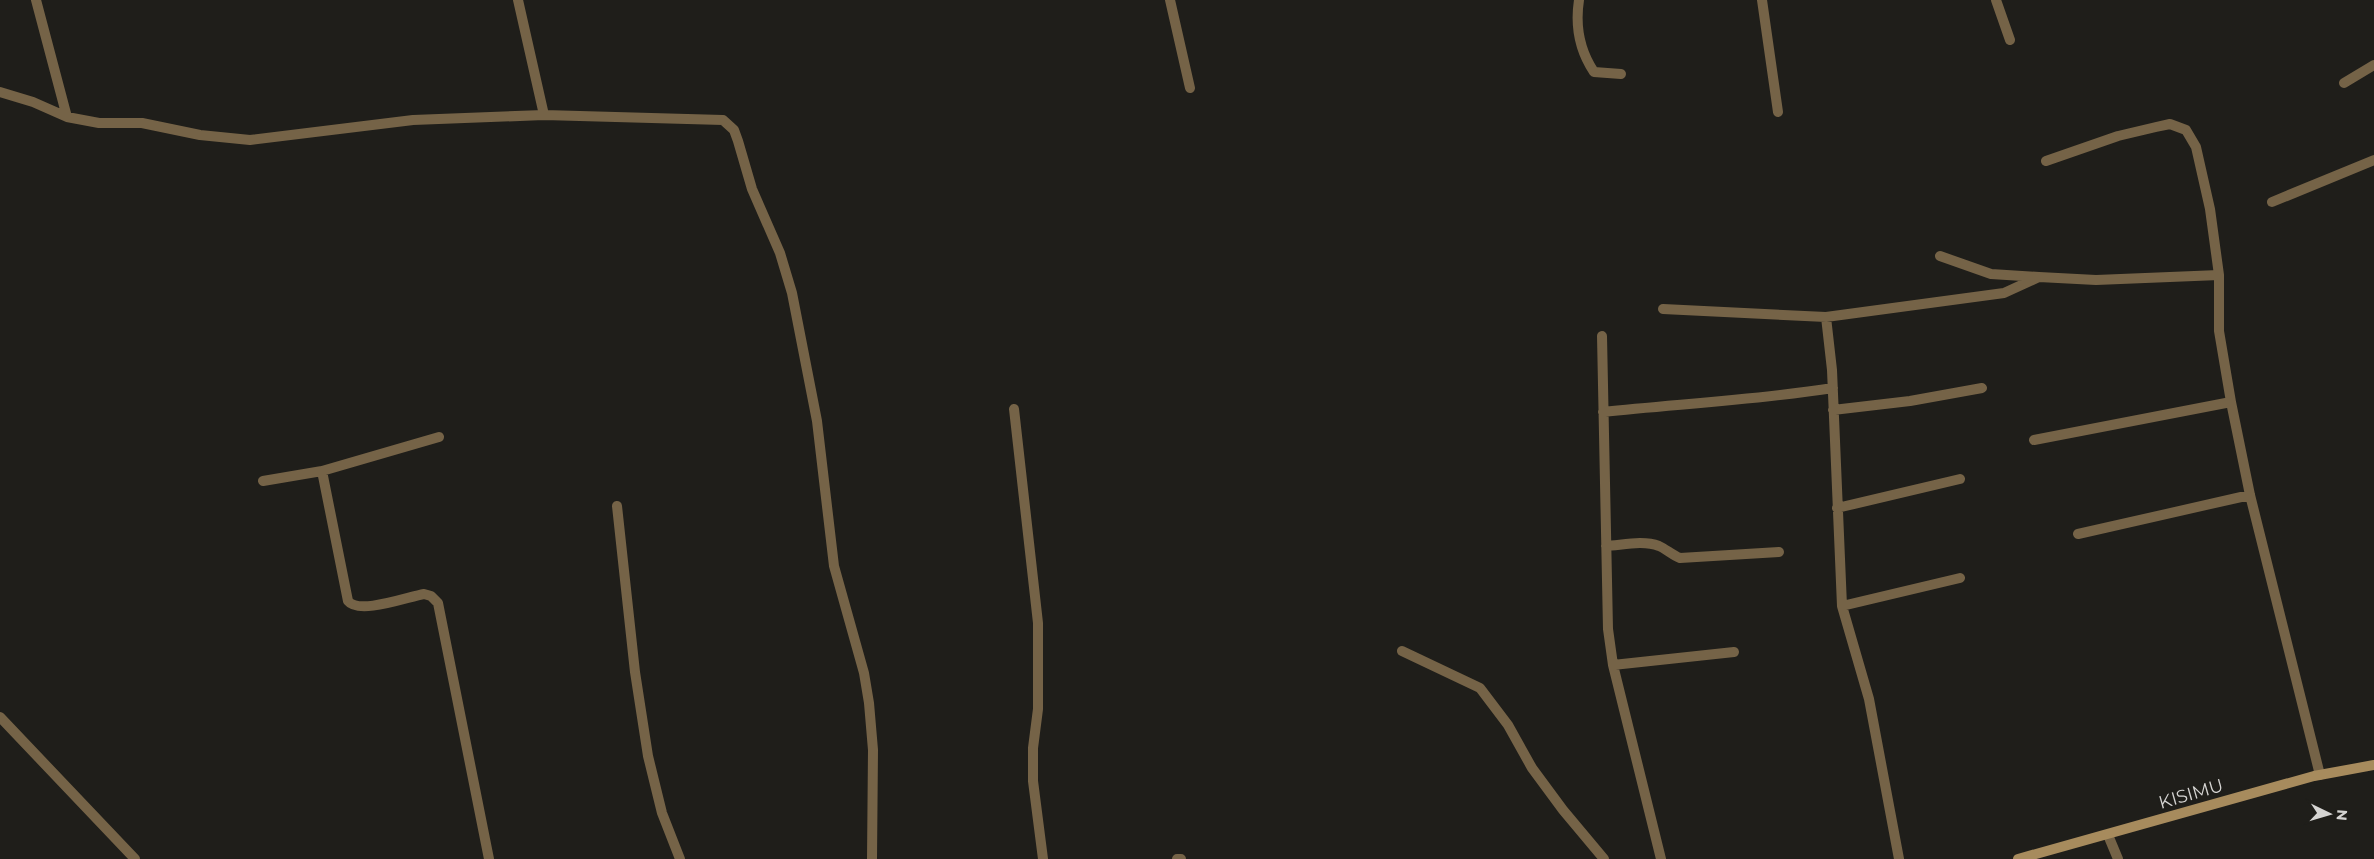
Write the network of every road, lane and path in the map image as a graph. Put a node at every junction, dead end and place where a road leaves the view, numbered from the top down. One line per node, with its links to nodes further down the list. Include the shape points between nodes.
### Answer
1 (36, 0): 15 (street)
2 (518, 0): 14 (street)
3 (1170, 0): 11 (street)
4 (1579, 0): 9 (street, via 1577,17 1584,57 1594,72)
5 (1762, 0): 13 (street)
6 (1996, 0): 7 (street)
7 (2010, 40)
8 (2374, 65): 10 (street)
9 (1621, 74)
10 (2344, 83)
11 (1190, 88)
12 (0, 92): 15 (street, via 33,102)
13 (1778, 112)
14 (544, 115): 15 (street, via 413,120 250,140 142,123); 54 (street, via 712,118 723,120 734,130 752,189 780,253 792,293 817,421 834,566 864,673 869,703 873,750)
15 (67, 118)
16 (2374, 160): 18 (street)
17 (2046, 161): 20 (street, via 2147,129 2170,124 2186,130 2196,147 2210,209)
18 (2272, 202)
19 (1940, 256): 21 (street, via 1991,274)
20 (2218, 276): 21 (street, via 2096,280); 27 (street, via 2219,331)
21 (2039, 277): 23 (street, via 2004,293)
22 (1663, 310): 23 (street)
23 (1826, 317): 25 (street)
24 (1602, 336): 30 (street)
25 (1832, 388): 29 (street); 30 (street, via 1784,396)
26 (1982, 388): 29 (street)
27 (2231, 402): 32 (street); 36 (street)
28 (1014, 409): 55 (street, via 1038,623 1038,709 1033,781)
29 (1833, 410): 38 (street)
30 (1603, 412): 40 (street)
31 (439, 437): 33 (street)
32 (2034, 440)
33 (322, 471): 35 (street); 52 (street, via 348,601 364,608 424,594 438,603)
34 (1960, 480): 38 (street)
35 (263, 481)
36 (2250, 495): 39 (street); 49 (street)
37 (617, 506): 53 (street, via 635,672 648,756 662,813)
38 (1837, 508): 43 (street)
39 (2078, 534)
40 (1606, 546): 41 (street, via 1644,543 1660,546 1680,558); 46 (street, via 1608,629)
41 (1779, 552)
42 (1960, 578): 43 (street)
43 (1842, 606): 60 (street, via 1868,699)
44 (1402, 651): 58 (street, via 1480,688 1508,725 1532,768 1562,810)
45 (1734, 652): 46 (street)
46 (1613, 665): 59 (street)
47 (0, 717): 51 (street)
48 (2374, 765): 49 (street, KISIMU)
49 (2320, 775): 50 (street, KISIMU)
50 (2108, 835): 61 (street, KISIMU); 62 (street)
51 (135, 859)
52 (489, 859)
53 (680, 859)
54 (872, 859)
55 (1043, 859)
56 (1177, 859): 57 (street)
57 (1181, 859)
58 (1604, 859)
59 (1661, 859)
60 (1899, 859)
61 (2018, 859)
62 (2118, 859)

